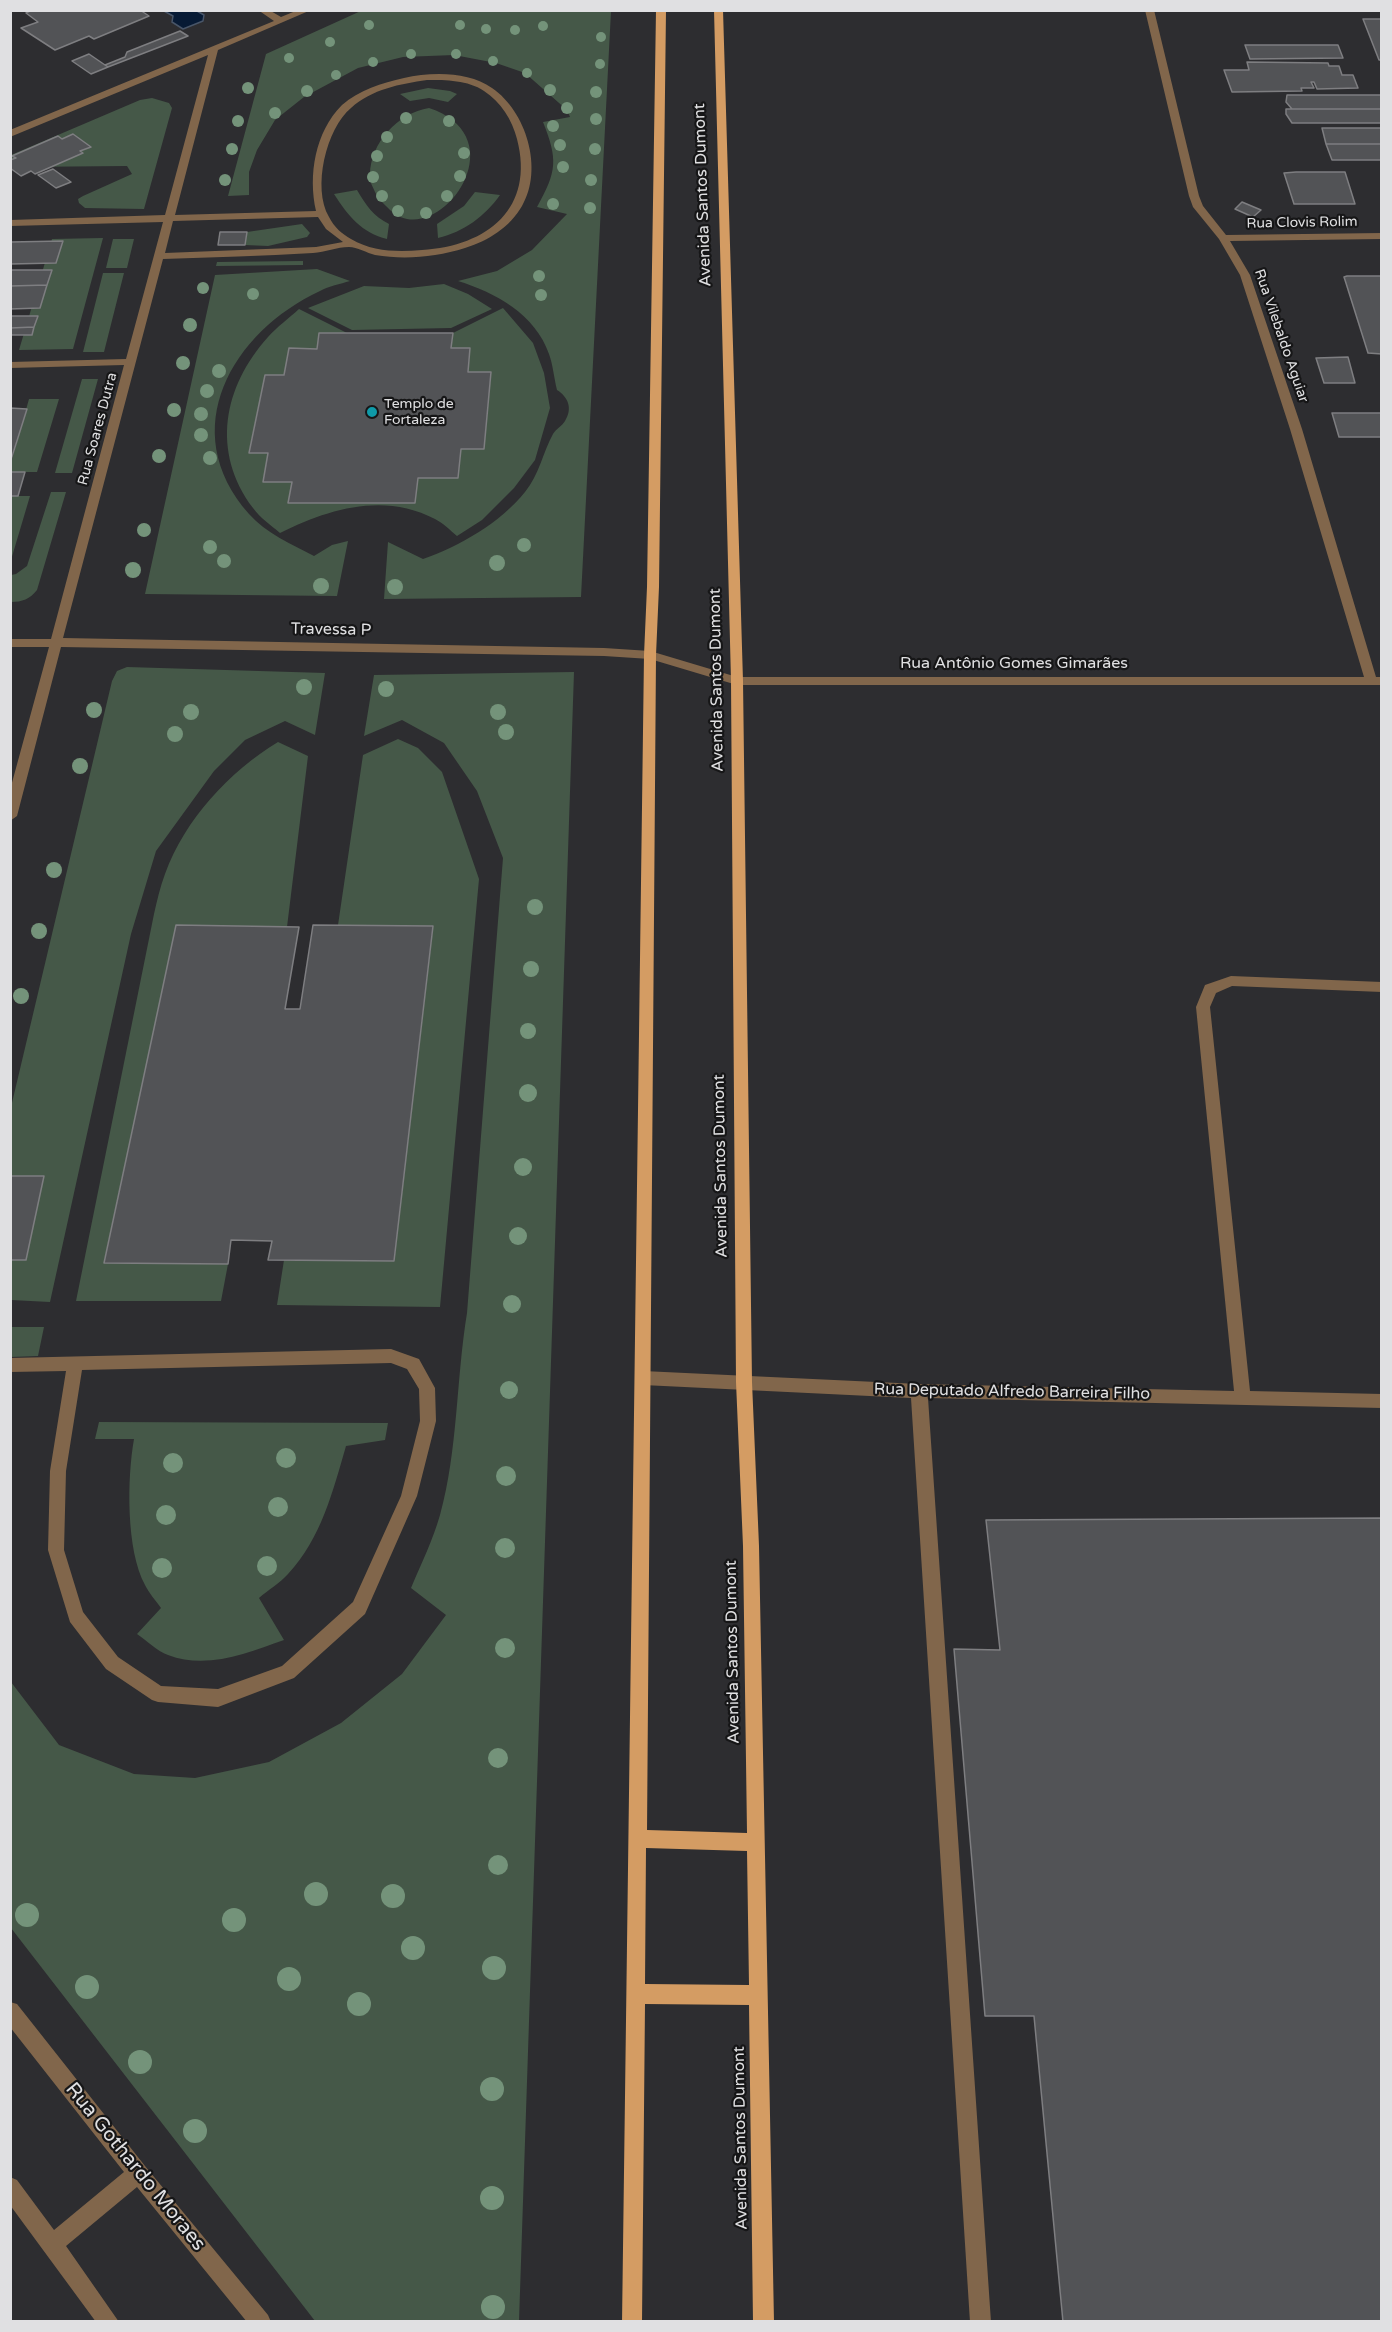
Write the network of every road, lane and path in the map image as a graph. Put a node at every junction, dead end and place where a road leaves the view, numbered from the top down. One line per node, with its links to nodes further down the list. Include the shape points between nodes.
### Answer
1 (262, 10): 6 (street)
2 (307, 10): 6 (street)
3 (661, 10): 20 (main road)
4 (718, 10): 21 (main road, Avenida Santos Dumont)
5 (1149, 10): 13 (street, Rua Vilebaldo Aguiar, via 1194,196)
6 (281, 21): 7 (street)
7 (214, 49): 8 (street); 10 (street, Rua Soares Dutra)
8 (10, 134)
9 (321, 213): 10 (street); 14 (street, via 331,228); 14 (street, via 321,154 345,108 363,94 401,81 452,77 489,90 505,103 520,131 527,160 522,194 511,216 493,232 443,251 410,255 375,252)
10 (170, 218): 11 (street); 15 (street, Rua Soares Dutra)
11 (10, 223)
12 (1382, 236): 13 (street, Rua Clovis Rolim)
13 (1223, 238): 22 (street, Rua Vilebaldo Aguiar, via 1245,275)
14 (351, 244): 15 (street, via 316,250)
15 (159, 256): 16 (street, Rua Soares Dutra)
16 (131, 362): 17 (street); 18 (street, Rua Soares Dutra)
17 (10, 365)
18 (58, 641): 19 (street, Travessa P); 20 (street, Travessa P); 23 (street, Rua Soares Dutra)
19 (10, 643)
20 (650, 655): 21 (street, Rua Antônio Gomes Gimarães); 27 (main road)
21 (737, 681): 22 (street, Rua Antônio Gomes Gimarães); 28 (main road, Avenida Santos Dumont)
22 (1376, 681)
23 (10, 816)
24 (1382, 987): 30 (street, via 1231,981 1210,989 1203,1007)
25 (75, 1364): 25 (street, via 391,1356 413,1364 427,1388 428,1420 409,1496 359,1608 288,1672 218,1698 159,1694 112,1663 76,1616 56,1550 58,1471); 26 (street)
26 (10, 1365)
27 (644, 1378): 28 (street, Rua Deputado Alfredo Barreira Filho); 32 (main road)
28 (744, 1382): 29 (street, Rua Deputado Alfredo Barreira Filho); 33 (main road, Avenida Santos Dumont, via 751,1546)
29 (919, 1391): 30 (street, Rua Deputado Alfredo Barreira Filho); 44 (street)
30 (1243, 1397): 31 (street, Rua Deputado Alfredo Barreira Filho)
31 (1382, 1401)
32 (638, 1839): 33 (main road); 34 (main road)
33 (755, 1842): 35 (main road, Avenida Santos Dumont)
34 (637, 1994): 35 (main road); 42 (main road)
35 (758, 1995): 43 (main road, Avenida Santos Dumont)
36 (10, 2011): 37 (street, Rua Gothardo Moraes)
37 (138, 2173): 39 (street); 41 (street, Rua Gothardo Moraes)
38 (10, 2187): 39 (street)
39 (52, 2245): 40 (street)
40 (109, 2322)
41 (261, 2322)
42 (632, 2322)
43 (764, 2322)
44 (981, 2322)

